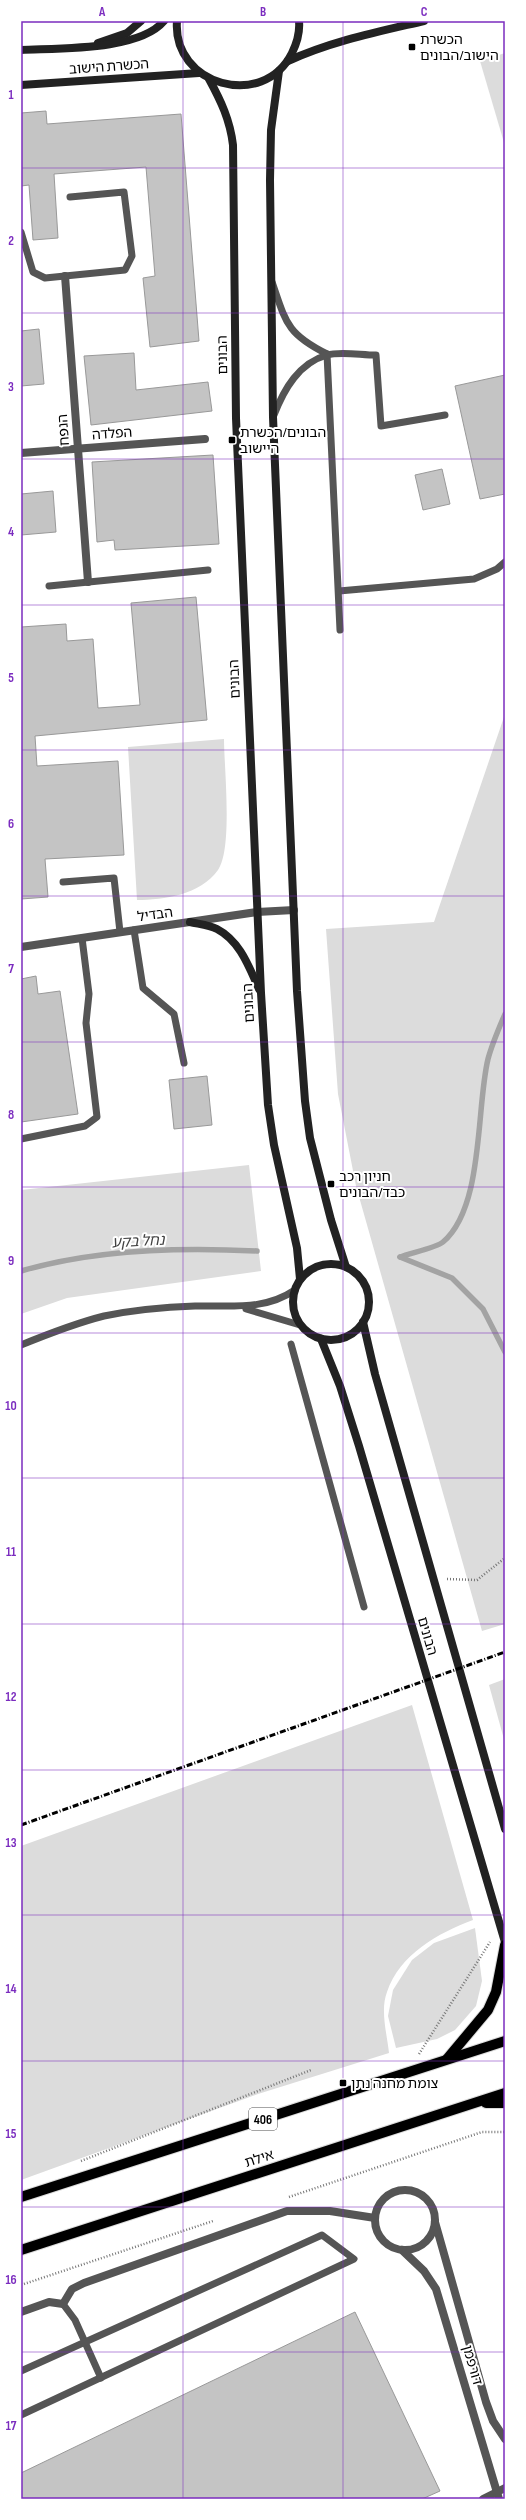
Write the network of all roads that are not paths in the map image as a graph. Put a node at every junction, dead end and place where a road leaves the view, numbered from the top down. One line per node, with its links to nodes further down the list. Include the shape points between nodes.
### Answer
1 (141, 21): 6 (street, via 127,33)
2 (164, 21): 6 (street, הכשרת הישוב, via 146,35 127,41)
3 (177, 21): 10 (street, via 180,46 188,61)
4 (299, 21): 8 (street, via 296,45)
5 (424, 21): 8 (street, via 347,38)
6 (88, 46): 7 (street, הכשרת הישוב)
7 (21, 50)
8 (288, 61): 9 (street)
9 (279, 71): 11 (street, via 266,80 237,87); 16 (street, via 271,130)
10 (200, 73): 11 (street); 12 (street, הכשרת הישוב)
11 (209, 79): 31 (street, הבונים, via 224,107 233,145 236,418)
12 (21, 85)
13 (70, 197): 15 (lane, via 124,192 132,256 125,270)
14 (21, 232): 15 (lane, via 33,272 46,278)
15 (65, 276): 21 (street, הנפח)
16 (271, 278): 17 (lane, via 290,327 304,342); 19 (street)
17 (327, 354): 18 (lane, via 376,355 380,426); 19 (lane, via 307,364 292,380); 27 (lane)
18 (445, 415)
19 (273, 417): 30 (street)
20 (205, 439): 21 (street, הפלדה)
21 (78, 449): 22 (street, הפלדה); 25 (street, הנפח)
22 (21, 454)
23 (505, 562): 27 (lane, via 497,569 474,579)
24 (208, 570): 25 (lane)
25 (88, 582): 26 (lane)
26 (49, 586)
27 (338, 591): 28 (lane)
28 (340, 630)
29 (63, 882): 34 (lane, via 114,878)
30 (294, 910): 31 (street, הבדיל); 40 (street, via 305,1101 322,1186)
31 (257, 912): 32 (street, הבדיל); 37 (street, הבונים)
32 (190, 922): 33 (street, הבדיל); 37 (street, via 216,929 231,940 244,956)
33 (134, 930): 34 (street, הבדיל); 38 (lane, via 143,988 174,1014)
34 (120, 932): 35 (street, הבדיל)
35 (82, 938): 36 (street, הבדיל); 39 (lane, via 89,994 86,1023 97,1117 85,1126)
36 (21, 947)
37 (261, 993): 41 (street, הבונים, via 268,1105 274,1145 297,1248)
38 (184, 1063)
39 (21, 1138)
40 (346, 1267): 41 (street, via 334,1264 321,1265); 44 (street, via 365,1285 369,1297 368,1310)
41 (300, 1279): 42 (street)
42 (295, 1290): 43 (lane, via 271,1303); 45 (street, via 293,1302)
43 (236, 1307): 45 (lane); 48 (lane, via 194,1306 105,1316)
44 (363, 1322): 46 (street, via 355,1332 345,1338); 50 (street, הבונים, via 377,1382)
45 (300, 1325): 46 (street)
46 (321, 1339): 51 (street, הבונים, via 340,1386 359,1446)
47 (291, 1344): 49 (lane)
48 (21, 1345)
49 (364, 1606)
50 (505, 1829)
51 (505, 1942)
52 (505, 1945): 54 (main road, via 496,1992 488,2010)
53 (505, 2041): 54 (main road, 406)
54 (447, 2060): 58 (main road, 406)
55 (505, 2094): 57 (main road, אילת)
56 (505, 2102): 57 (main road)
57 (474, 2103): 61 (main road, אילת)
58 (21, 2198)
59 (375, 2218): 60 (street, via 385,2197 404,2190 423,2196 430,2204); 62 (street, via 378,2234 385,2242); 63 (street, via 313,2210 278,2213 84,2283 72,2289)
60 (435, 2222): 62 (street, via 427,2240 420,2246); 69 (street, דורפמן, via 486,2402 493,2421)
61 (21, 2250)
62 (402, 2250): 71 (street, דורפמן, via 424,2271 436,2289)
63 (63, 2304): 64 (street, via 49,2302); 65 (lane, via 75,2320)
64 (21, 2312)
65 (85, 2342): 66 (lane); 67 (lane); 67 (lane, via 322,2235 354,2259)
66 (21, 2371)
67 (101, 2378): 68 (lane)
68 (21, 2415)
69 (505, 2439)
70 (505, 2488): 71 (street)
71 (497, 2496): 72 (street)
72 (483, 2499)

